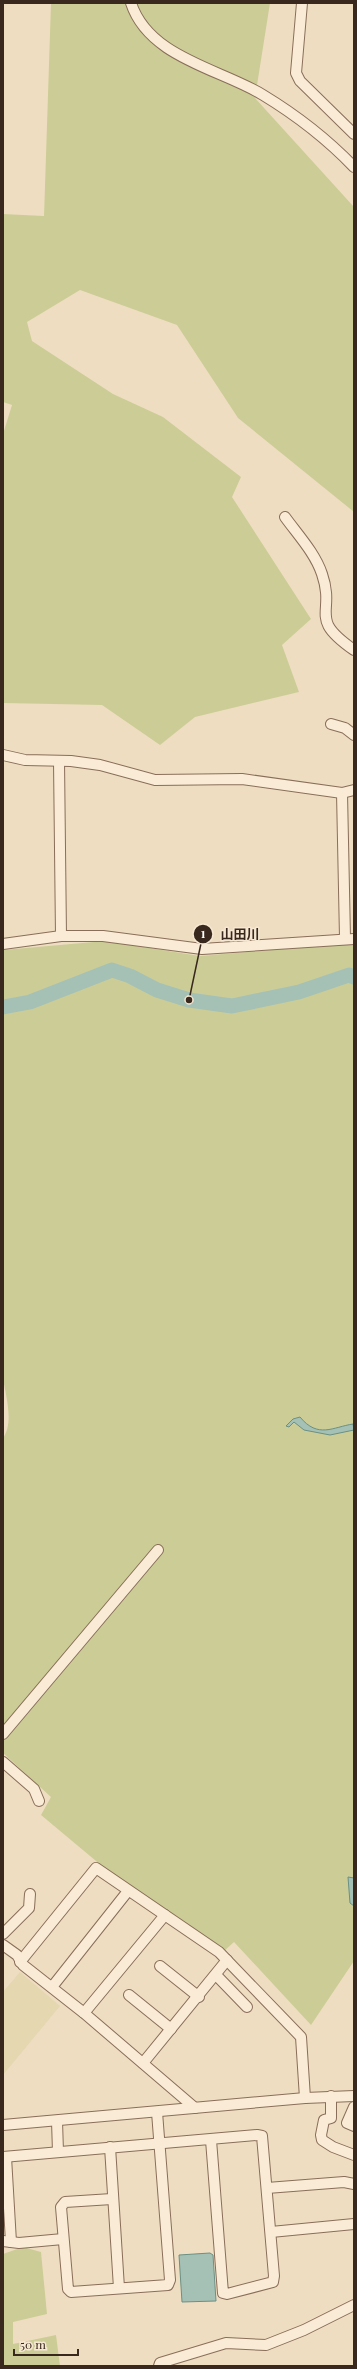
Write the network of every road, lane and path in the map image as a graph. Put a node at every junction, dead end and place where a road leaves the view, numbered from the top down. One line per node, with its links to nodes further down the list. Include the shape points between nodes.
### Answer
1 (131, 3): 4 (street, via 157,39 181,57 262,93 296,116)
2 (302, 3): 3 (street, via 296,73 300,81)
3 (354, 134)
4 (354, 167)
5 (285, 517): 6 (street, via 316,560 322,573 326,591 326,623 335,637)
6 (354, 650)
7 (331, 724): 8 (street, via 345,728)
8 (354, 735)
9 (3, 756): 10 (street, via 25,760)
10 (59, 761): 12 (street, via 100,765 154,780 242,779); 13 (street)
11 (354, 790): 12 (street)
12 (342, 793): 14 (street)
13 (61, 936): 14 (street, via 103,936 202,949); 15 (street)
14 (350, 938)
15 (3, 944)
16 (158, 1550): 17 (street)
17 (3, 1734)
18 (3, 1762): 19 (street, via 34,1789)
19 (39, 1801)
20 (128, 1891): 22 (street); 26 (street, via 96,1868); 29 (street)
21 (30, 1894): 23 (street, via 29,1908)
22 (165, 1915): 25 (street); 33 (street)
23 (3, 1934)
24 (3, 1945): 26 (street, via 17,1955)
25 (227, 1960): 28 (street); 38 (street, via 301,2037)
26 (20, 1962): 29 (street)
27 (160, 1966): 31 (street)
28 (216, 1975): 31 (street); 32 (street)
29 (52, 1987): 33 (street)
30 (129, 1995): 34 (street)
31 (199, 1997): 34 (street)
32 (247, 2007)
33 (84, 2013): 35 (street)
34 (171, 2029): 35 (street)
35 (143, 2063): 40 (street)
36 (331, 2096): 37 (street); 38 (street); 49 (street, via 331,2118 324,2120 322,2140)
37 (354, 2096)
38 (305, 2098): 40 (street)
39 (354, 2107): 44 (street, via 347,2123)
40 (196, 2108): 41 (street)
41 (157, 2112): 42 (street); 46 (street)
42 (57, 2121): 43 (street); 48 (street)
43 (3, 2125)
44 (354, 2126)
45 (211, 2140): 46 (street); 52 (street, via 262,2136); 55 (street, via 223,2293 273,2282)
46 (159, 2143): 47 (street); 58 (street, via 170,2280 168,2285)
47 (110, 2147): 48 (street); 53 (street)
48 (58, 2152): 50 (street)
49 (354, 2155)
50 (4, 2157): 57 (street)
51 (354, 2184): 52 (street, via 344,2182)
52 (267, 2188): 55 (street)
53 (112, 2199): 56 (street, via 65,2202 61,2206); 58 (street)
54 (354, 2224): 55 (street)
55 (271, 2232)
56 (63, 2239): 57 (street, via 19,2243); 58 (street, via 68,2289 71,2292)
57 (7, 2241)
58 (119, 2288)
59 (354, 2305): 60 (street, via 304,2330 266,2345 226,2343 160,2363)
60 (159, 2366)

